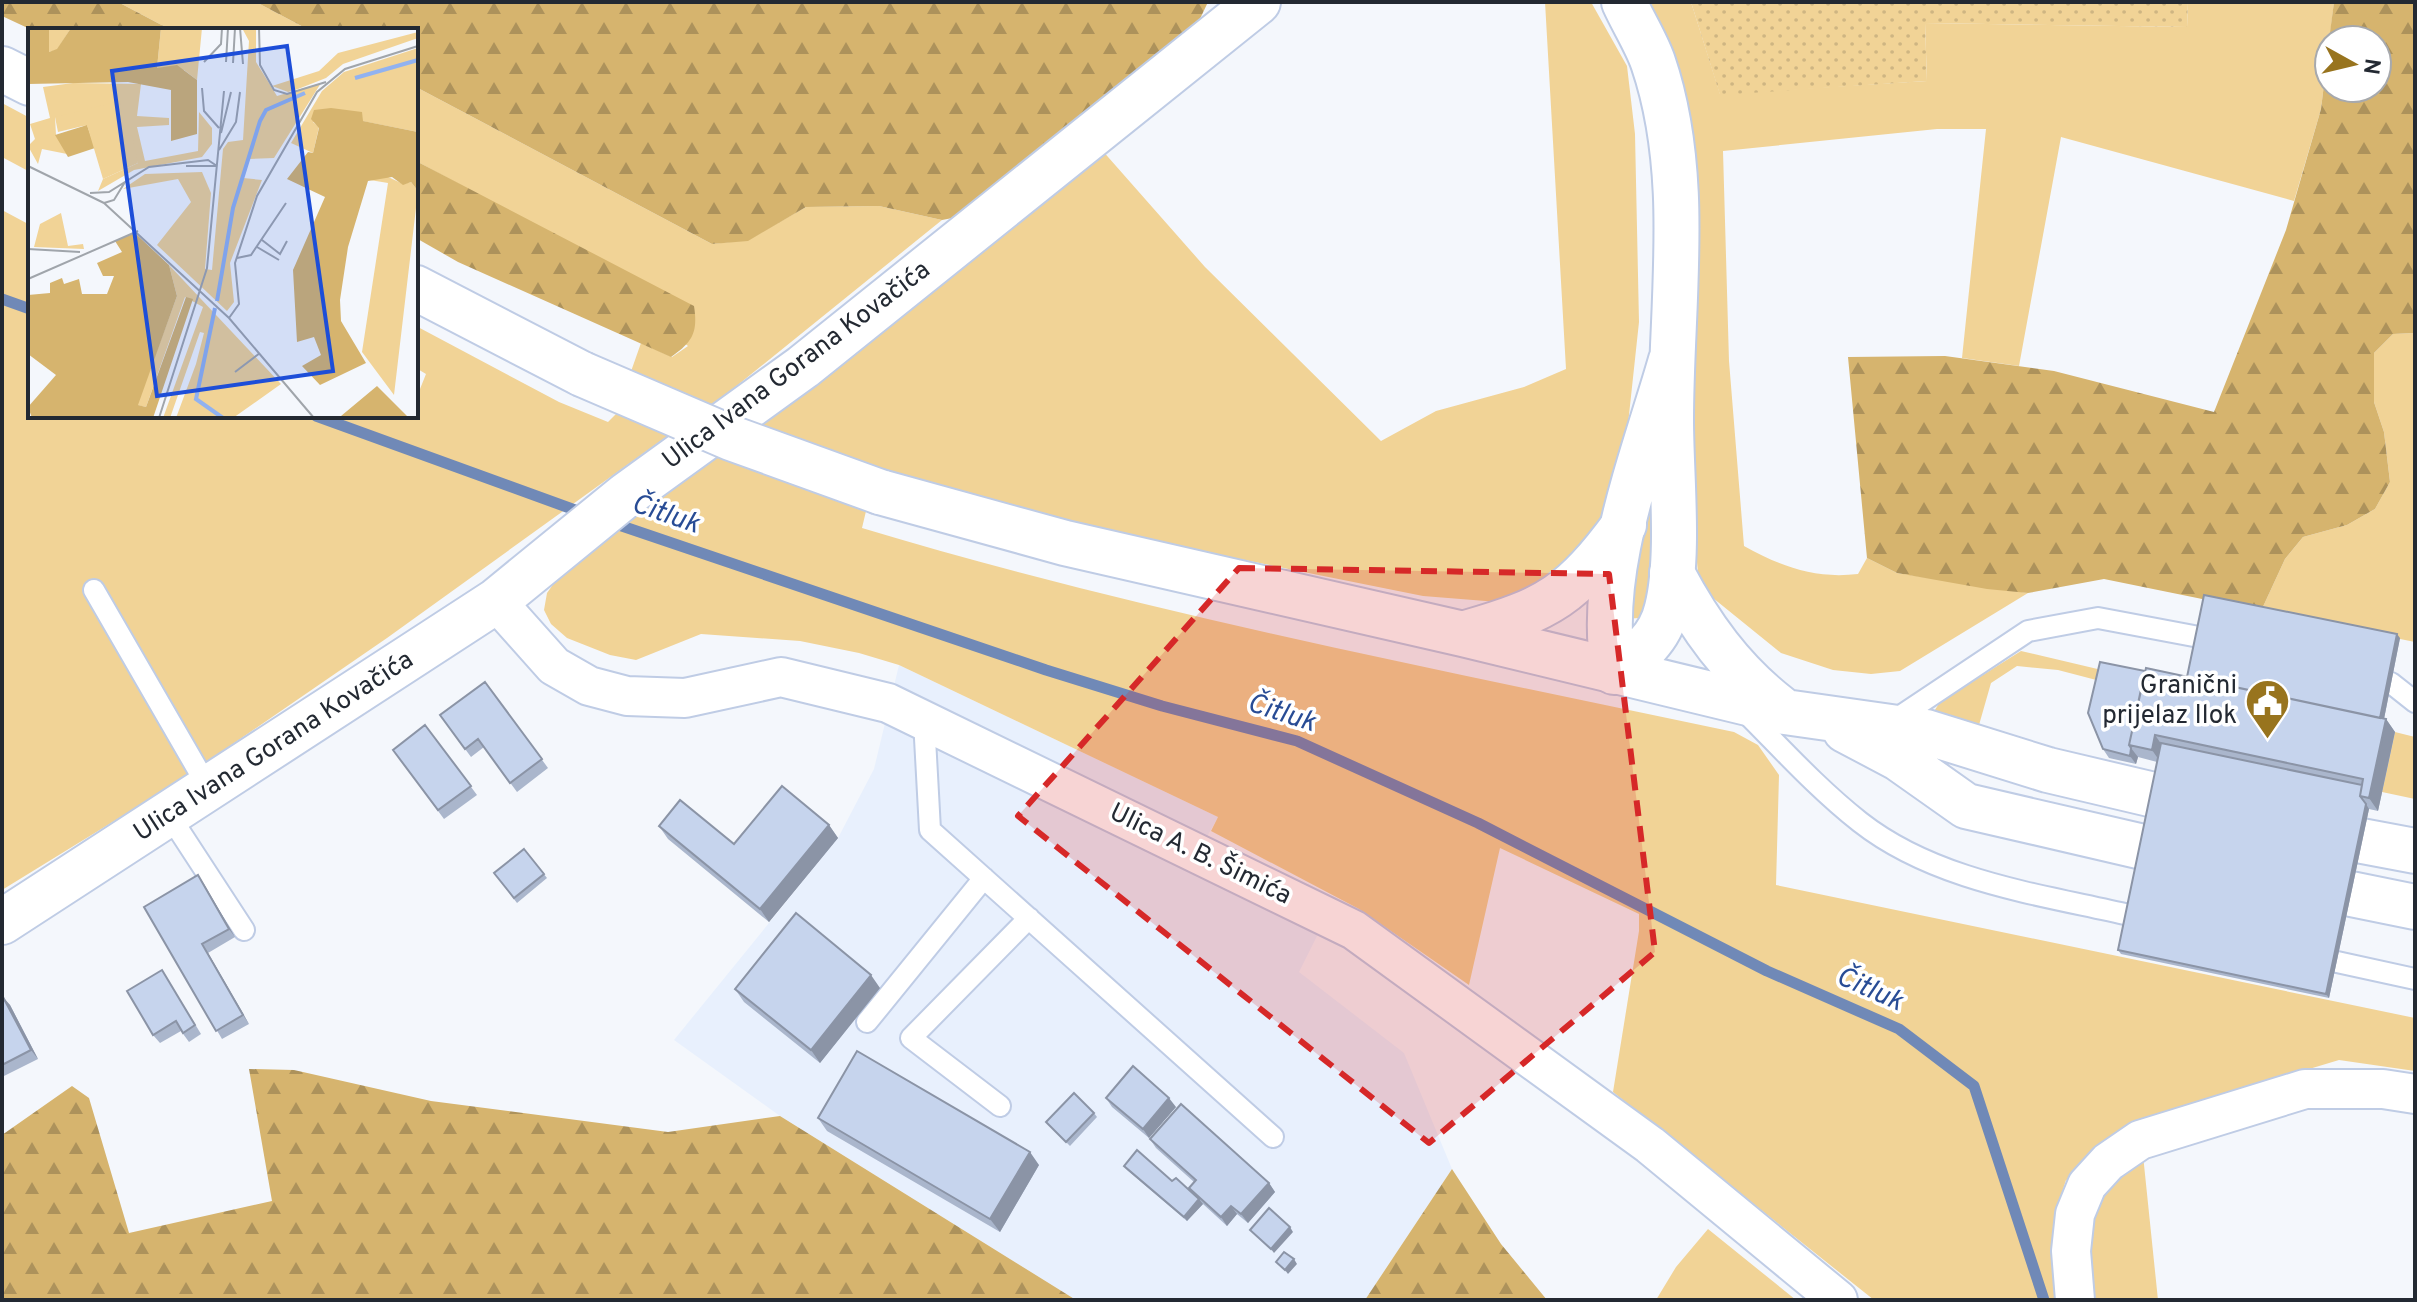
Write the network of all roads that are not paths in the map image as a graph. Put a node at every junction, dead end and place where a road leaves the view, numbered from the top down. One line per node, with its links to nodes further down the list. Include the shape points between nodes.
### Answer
1 (1258, 2): 3 (main road, Ulica Ivana Gorana Kovačića)
2 (1624, 7): 7 (main road, via 1653,61 1676,174)
3 (1223, 16): 11 (main road, Ulica Ivana Gorana Kovačića, via 803,367 626,495)
4 (2, 69): 5 (main road)
5 (28, 82)
6 (418, 289): 12 (main road, bridge, via 582,374 731,438 880,492 1065,543)
7 (1671, 360): 8 (main road); 9 (main road)
8 (1624, 525): 12 (main road, via 1562,596 1518,618); 14 (main road, via 1609,614)
9 (1672, 573): 14 (main road, via 1657,633 1642,653); 18 (main road, via 1723,655 1754,688)
10 (94, 590): 21 (lane)
11 (496, 601): 19 (street, Ulica A. B. Šimića, via 554,666 589,686 627,696 685,698 781,677 888,703); 21 (main road, Ulica Ivana Gorana Kovačića)
12 (1463, 634): 14 (main road)
13 (2199, 637): 20 (lane, via 2098,618 2028,631)
14 (1614, 672): 16 (main road)
15 (2391, 683): 17 (lane)
16 (1734, 700): 18 (main road); 30 (lane, via 1862,824 1915,856 1981,881)
17 (2415, 702)
18 (1803, 716): 20 (main road); 25 (main road, via 1898,758 1966,806)
19 (924, 720): 27 (lane, via 930,830); 40 (street, Ulica A. B. Šimića, via 1354,930 1650,1145)
20 (1888, 724): 22 (main road)
21 (209, 789): 23 (main road, Ulica Ivana Gorana Kovačića)
22 (2154, 795)
23 (169, 815): 32 (main road, Ulica Ivana Gorana Kovačića); 33 (lane)
24 (2362, 841): 26 (main road)
25 (2143, 847)
26 (2415, 851)
27 (984, 878): 31 (lane); 36 (lane)
28 (2351, 894): 29 (main road)
29 (2415, 907)
30 (2129, 915)
31 (1029, 918): 38 (lane, via 911,1038); 39 (lane)
32 (2, 922)
33 (244, 930)
34 (2337, 962): 35 (lane)
35 (2415, 979)
36 (867, 1022)
37 (2415, 1094): 41 (street, via 2305,1089 2140,1140 2101,1169 2087,1185 2075,1214)
38 (1000, 1106)
39 (1273, 1137)
40 (1838, 1300)
41 (2075, 1300)

